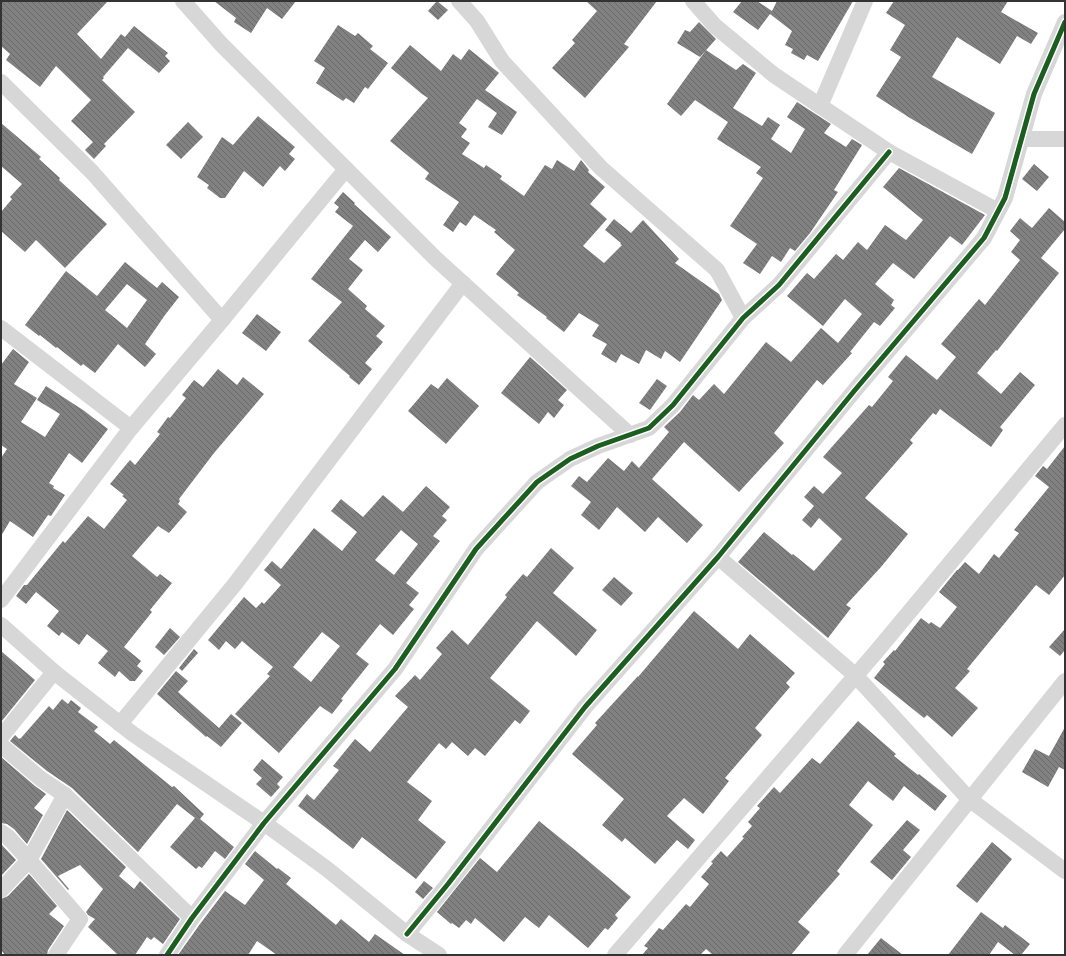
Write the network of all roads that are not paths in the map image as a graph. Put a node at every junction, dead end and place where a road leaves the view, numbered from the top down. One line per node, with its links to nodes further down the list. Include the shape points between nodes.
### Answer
1 (183, 1): 11 (street, via 221,44)
2 (459, 1): 14 (street, via 477,21 502,61 601,168 717,270)
3 (693, 1): 7 (street, via 715,26 774,75)
4 (865, 1): 7 (street)
5 (1065, 22): 8 (street, via 1034,94)
6 (1, 82): 15 (street, via 92,172)
7 (820, 106): 10 (street)
8 (1022, 139): 9 (street); 12 (street, via 1005,198)
9 (1065, 139)
10 (889, 152): 12 (street); 14 (street, via 779,285)
11 (346, 169): 13 (street); 15 (street)
12 (998, 211): 20 (street, via 984,238)
13 (463, 283): 19 (street); 26 (street, via 235,584)
14 (743, 318): 19 (street, via 673,405 649,428)
15 (222, 320): 18 (street)
16 (1, 328): 18 (street)
17 (1065, 425): 24 (street)
18 (131, 428): 21 (street)
19 (630, 435): 31 (street, via 570,459 537,482 476,549 396,669)
20 (718, 557): 24 (street); 37 (street, via 585,707)
21 (1, 600)
22 (1, 625): 23 (street)
23 (54, 672): 26 (street); 27 (street)
24 (855, 675): 30 (street); 41 (street)
25 (1065, 681): 30 (street)
26 (120, 724): 31 (street)
27 (1, 737)
28 (1, 745): 29 (street, via 41,779)
29 (65, 795): 33 (street); 36 (street)
30 (969, 799): 34 (street); 42 (street)
31 (264, 823): 36 (street); 37 (street, via 327,869)
32 (1, 832): 33 (street)
33 (29, 860): 35 (street); 38 (street, via 80,920)
34 (1065, 871)
35 (1, 890)
36 (192, 918): 39 (street)
37 (407, 934): 40 (street)
38 (56, 955)
39 (167, 955)
40 (439, 955)
41 (615, 955)
42 (845, 955)

